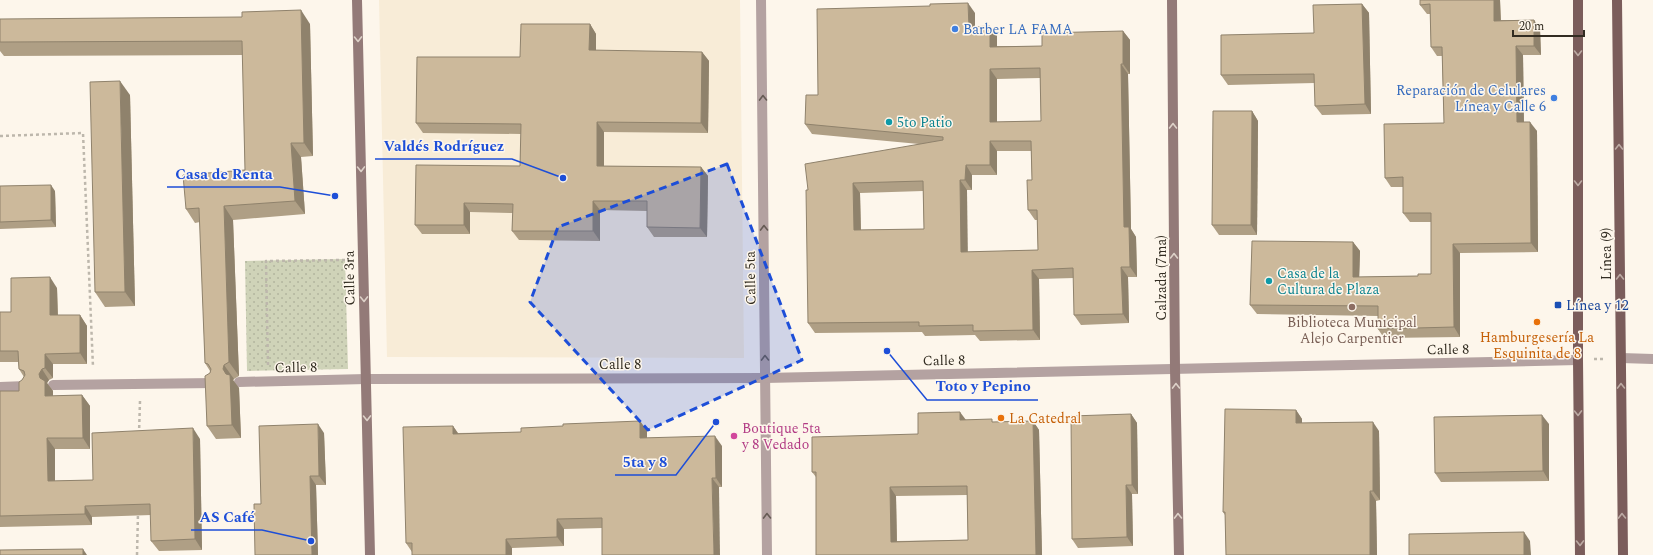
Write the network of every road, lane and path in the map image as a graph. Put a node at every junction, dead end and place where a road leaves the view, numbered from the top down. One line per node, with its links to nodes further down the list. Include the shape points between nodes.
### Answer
1 (357, 0): 13 (main road, Calle 3ra, one-way to 13)
2 (762, 0): 12 (street, Calle 5ta, one-way to 2)
3 (1172, 0): 11 (main road, Calzada (7ma), one-way to 3)
4 (1578, 0): 10 (main road, Línea (9), one-way to 10)
5 (1617, 0): 8 (main road, Línea (9), one-way to 5)
6 (0, 136): 19 (path, via 82,133)
7 (346, 267): 15 (path, via 345,259 266,261)
8 (1620, 358): 9 (street); 10 (path); 29 (main road, Línea (9), one-way to 8)
9 (1653, 359)
10 (1578, 360): 11 (street, Calle 8); 28 (main road, Línea (9), one-way to 28)
11 (1175, 369): 12 (street, Calle 8); 27 (main road, Calzada (7ma), one-way to 11)
12 (765, 378): 13 (street, Calle 8); 26 (street, Calle 5ta, one-way to 12)
13 (366, 380): 15 (street, Calle 8); 25 (main road, Calle 3ra, one-way to 25)
14 (239, 382): 15 (street, Calle 8)
15 (268, 382)
16 (214, 383): 17 (street)
17 (140, 384): 19 (street); 22 (path)
18 (53, 385): 19 (street)
19 (94, 385)
20 (26, 386): 21 (street)
21 (0, 387)
22 (139, 439)
23 (138, 508): 24 (path)
24 (137, 555)
25 (370, 555)
26 (767, 555)
27 (1179, 555)
28 (1580, 555)
29 (1623, 555)

